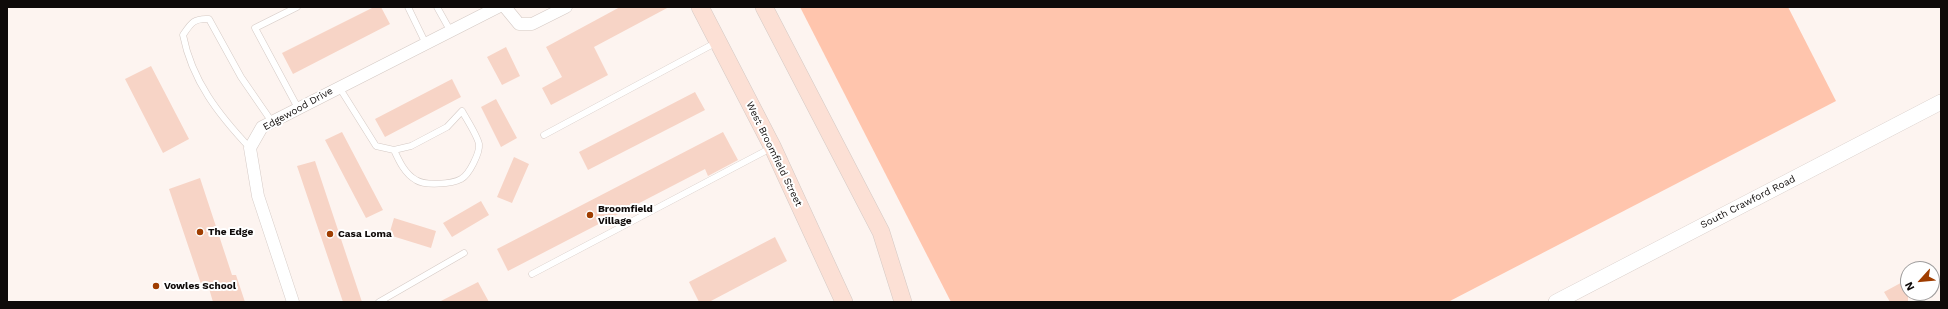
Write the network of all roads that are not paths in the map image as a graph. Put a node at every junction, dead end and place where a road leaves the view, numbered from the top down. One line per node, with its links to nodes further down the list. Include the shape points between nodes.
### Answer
1 (297, 7): 14 (lane, via 255,28)
2 (408, 7): 11 (lane)
3 (437, 7): 9 (lane)
4 (498, 7): 9 (street, Edgewood Drive)
5 (505, 7): 6 (street, via 519,24 532,24)
6 (566, 7)
7 (700, 7): 10 (main road, West Broomfield Street)
8 (764, 7): 25 (main road, via 881,232)
9 (451, 32): 11 (street, Edgewood Drive)
10 (718, 41): 16 (lane); 18 (main road, West Broomfield Street)
11 (426, 44): 12 (street, Edgewood Drive)
12 (339, 87): 14 (street, Edgewood Drive); 19 (lane, via 376,146)
13 (1941, 102): 26 (street, South Crawford Road)
14 (298, 108): 15 (street, Edgewood Drive)
15 (272, 122): 17 (street, Edgewood Drive, via 262,127); 17 (lane, via 241,76 209,19 191,23 183,35 186,50 201,87 223,119)
16 (544, 135)
17 (250, 148): 22 (street, via 258,196)
18 (773, 148): 21 (lane); 24 (main road, West Broomfield Street)
19 (394, 150): 19 (lane, via 411,146 447,127 462,111 479,144 478,155 462,179 434,184 416,180 402,166)
20 (464, 253): 23 (lane)
21 (532, 274)
22 (293, 302)
23 (378, 302)
24 (844, 302)
25 (904, 302)
26 (1556, 302)

